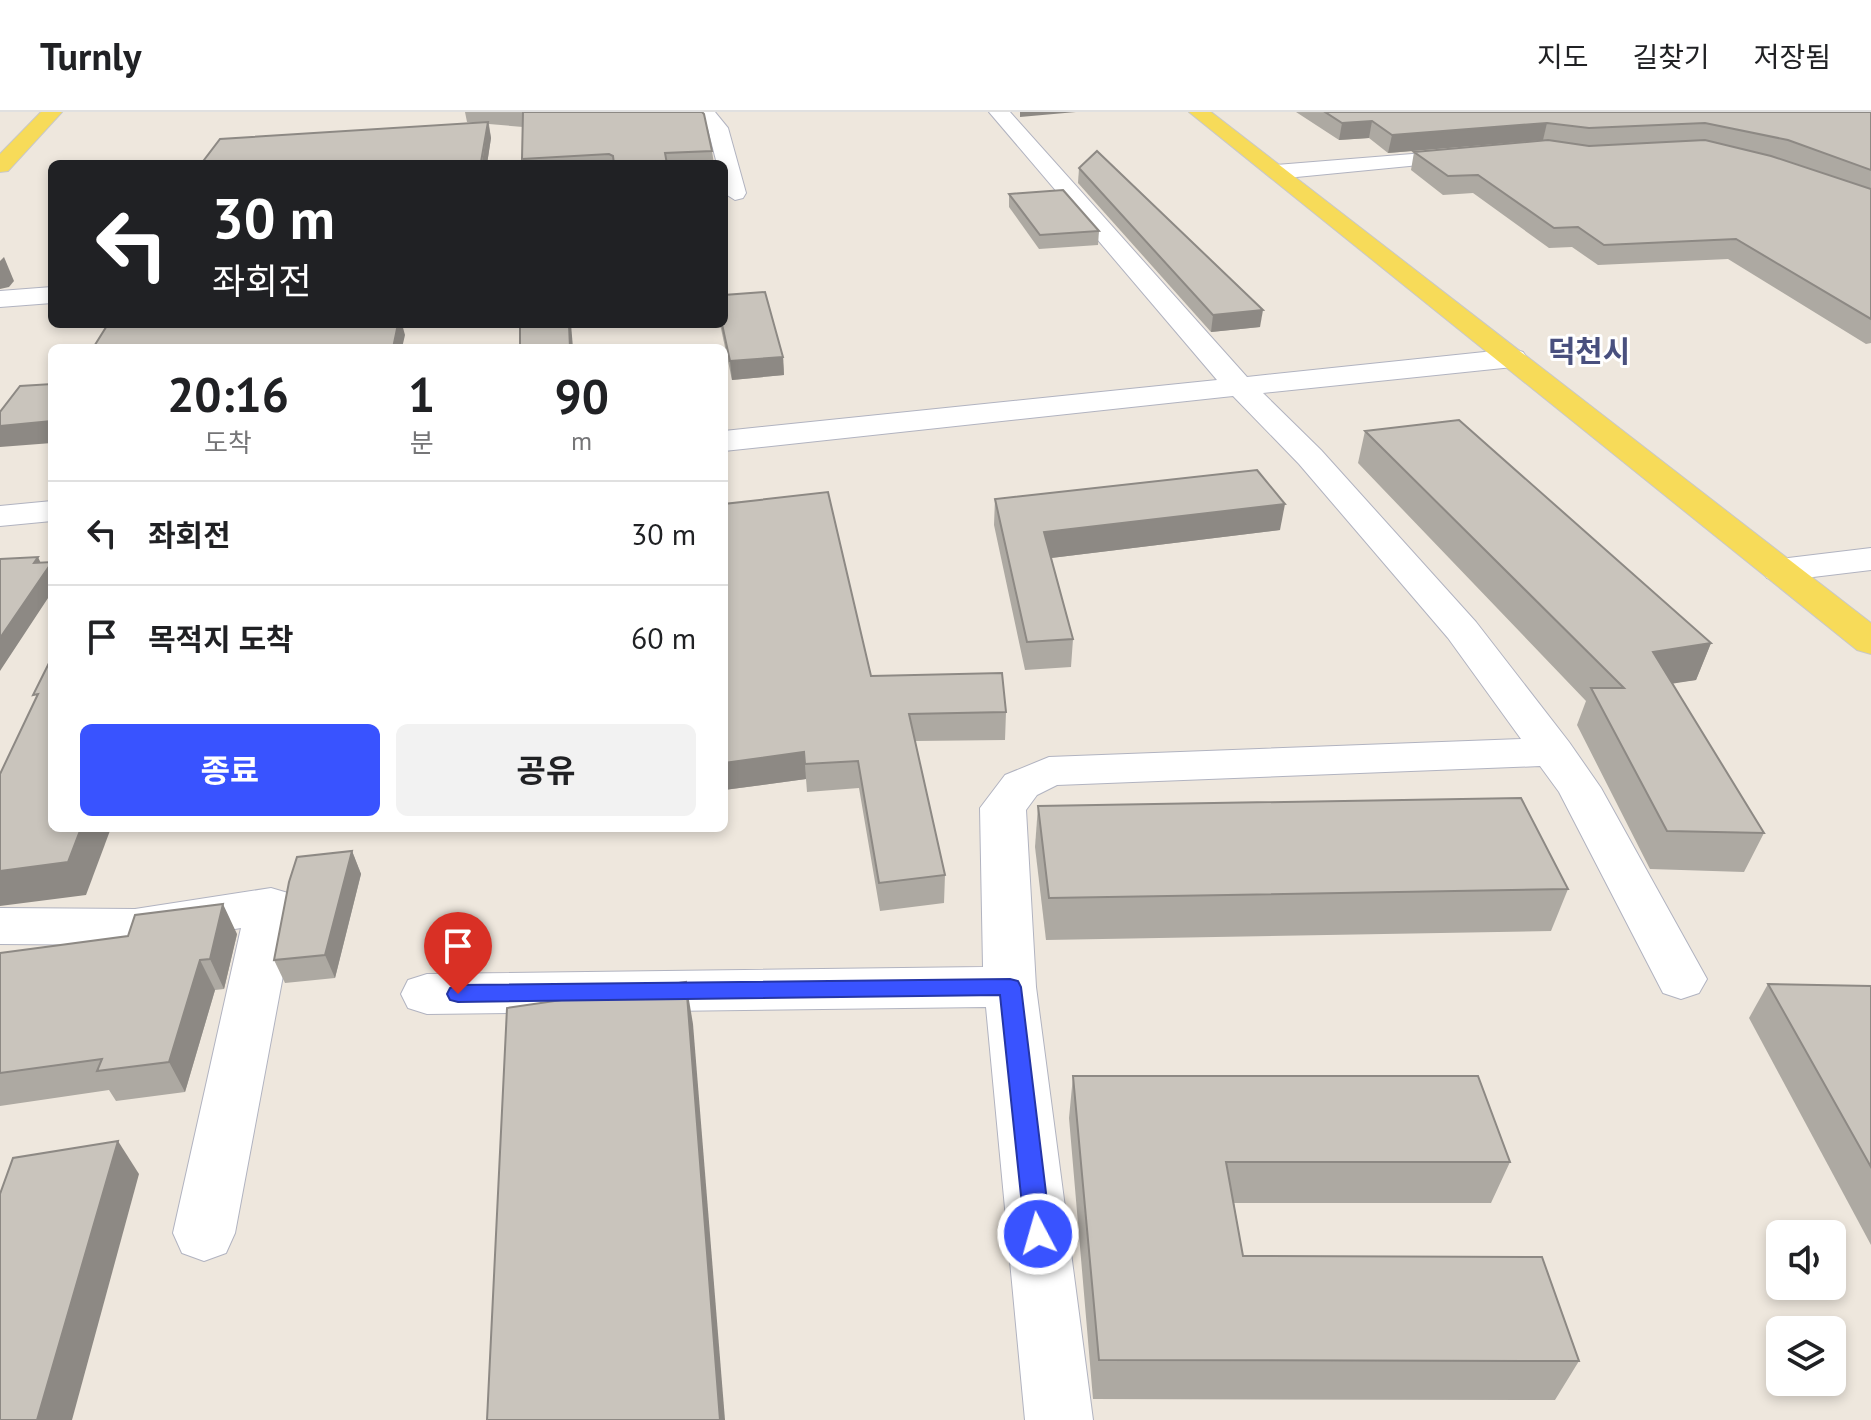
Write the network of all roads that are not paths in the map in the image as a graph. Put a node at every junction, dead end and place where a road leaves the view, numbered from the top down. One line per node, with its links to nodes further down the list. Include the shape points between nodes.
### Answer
1 (52, 112): 7 (main road)
2 (705, 112): 6 (street, via 718,128)
3 (999, 112): 14 (street)
4 (1199, 112): 9 (main road)
5 (1502, 153): 9 (street)
6 (726, 160)
7 (0, 166)
8 (728, 166): 10 (street)
9 (1276, 172): 13 (main road)
10 (735, 193)
11 (48, 295): 12 (street)
12 (0, 299)
13 (1513, 358): 14 (street); 19 (main road)
14 (1238, 387): 15 (street); 21 (street, via 1310,457 1462,630)
15 (728, 441)
16 (48, 511): 17 (street)
17 (0, 516)
18 (1871, 559): 19 (street)
19 (1780, 570): 20 (main road)
20 (1871, 642)
21 (1554, 752): 23 (street, via 1579,788); 24 (street, via 1049,771 1021,785 1003,808)
22 (0, 926): 26 (street, via 135,927 271,906)
23 (1681, 979)
24 (1010, 987): 25 (street); 27 (street)
25 (427, 994)
26 (204, 1233)
27 (1059, 1420)

